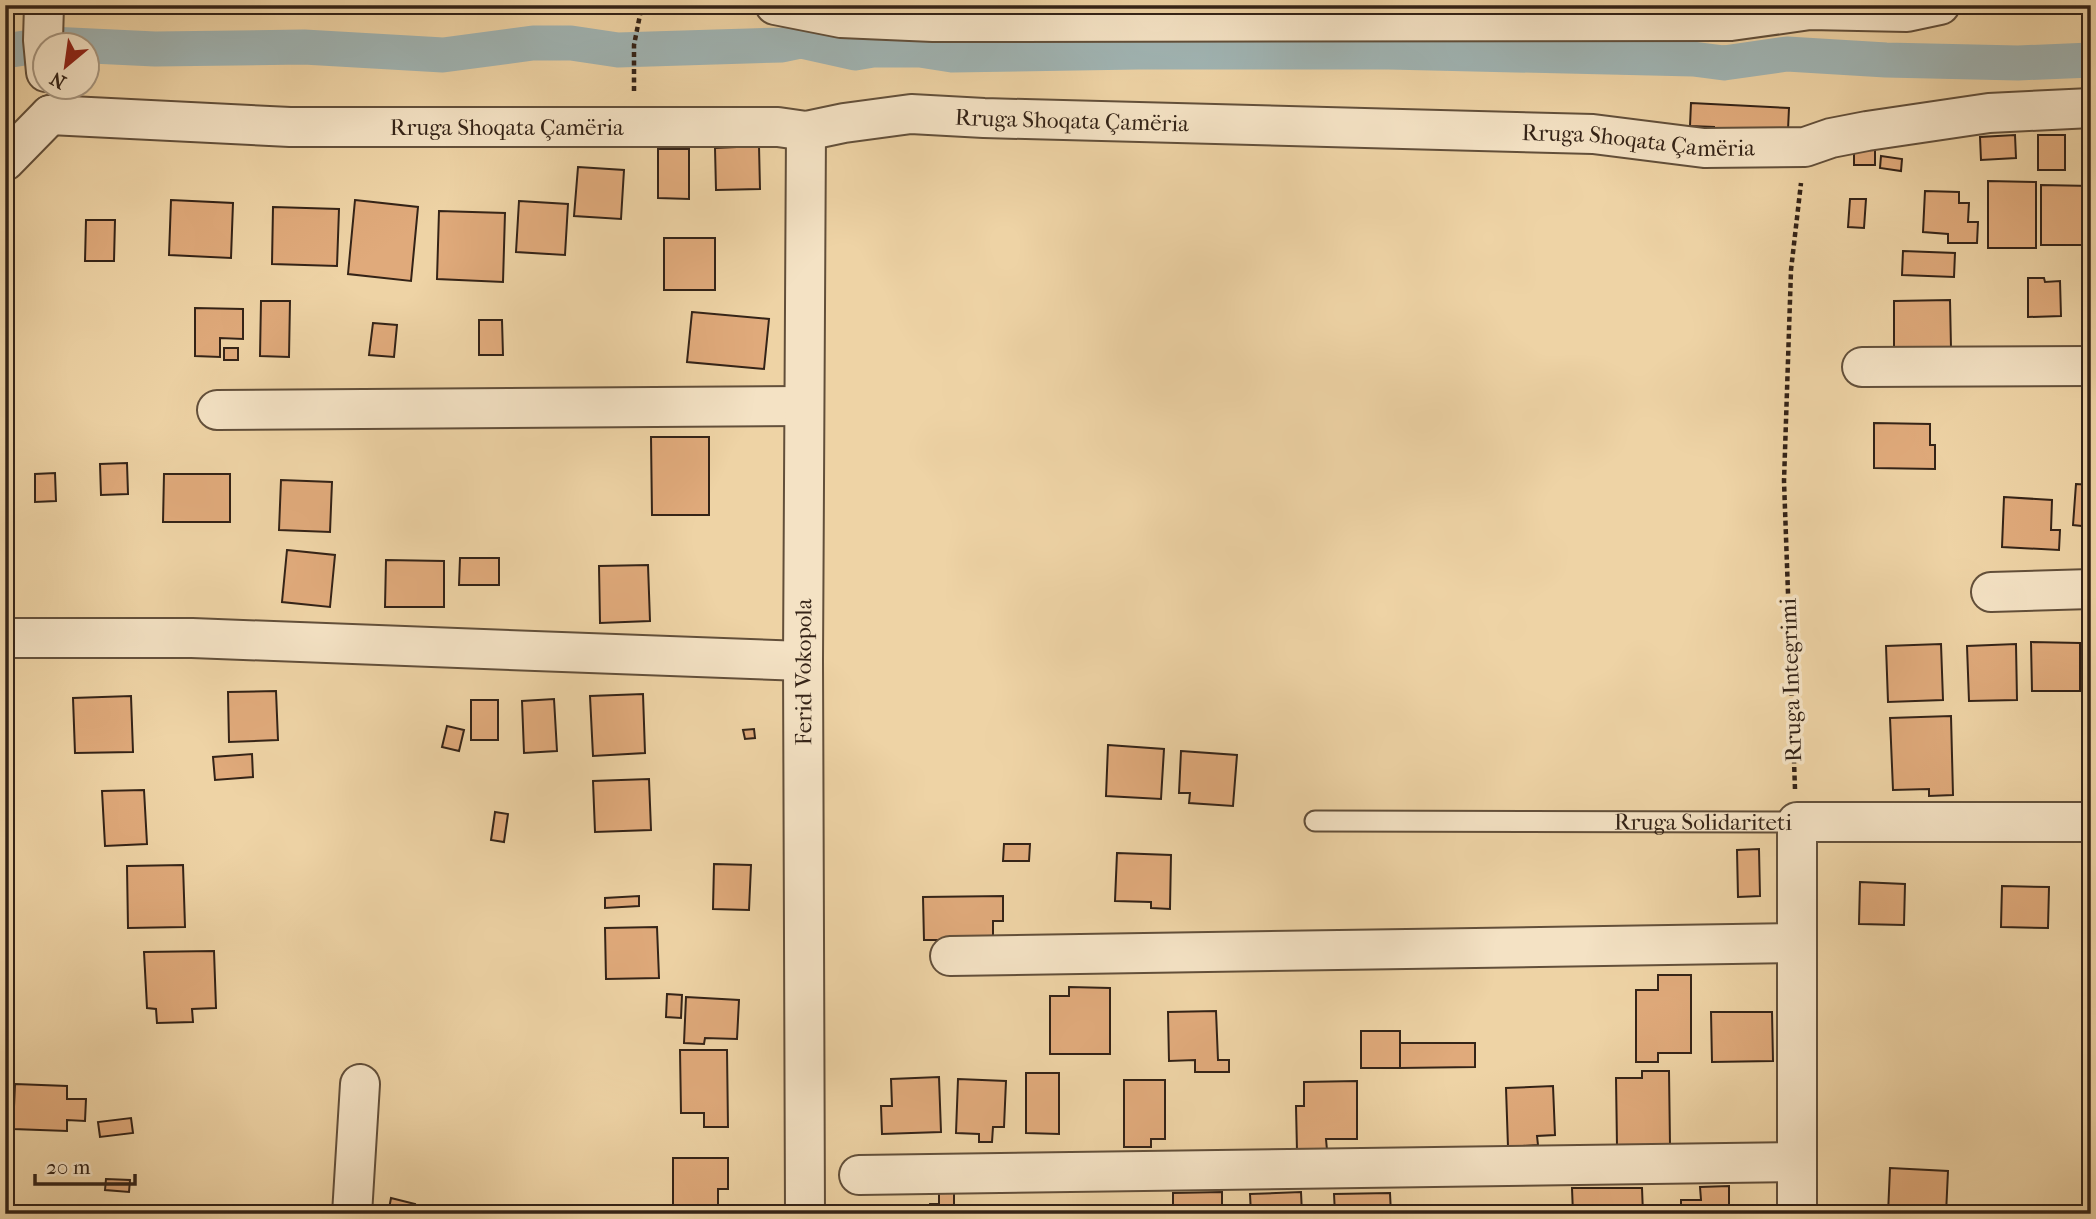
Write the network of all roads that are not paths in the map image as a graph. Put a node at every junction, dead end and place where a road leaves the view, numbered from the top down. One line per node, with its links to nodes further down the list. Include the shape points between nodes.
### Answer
1 (775, 5): 2 (street, via 841,18 933,22 1219,22 1731,21 1810,10 1907,12)
2 (1940, 5)
3 (102, 84): 6 (street, Rruga Shoqata Çamëria, via 289,127 778,127)
4 (32, 102): 7 (street)
5 (2091, 108): 6 (street, Rruga Shoqata Çamëria, via 1989,113 1867,131 1805,147 1704,148 1594,134 911,114)
6 (806, 131): 10 (street, Ferid Vokopola)
7 (5, 161)
8 (2091, 366): 9 (street)
9 (1863, 367)
10 (804, 406): 11 (street); 15 (street, Ferid Vokopola)
11 (217, 410)
12 (2091, 589): 13 (street)
13 (1990, 592)
14 (5, 638): 15 (street, via 192,638)
15 (803, 661): 25 (street, Ferid Vokopola)
16 (1315, 821): 17 (lane, Rruga Solidariteti)
17 (1797, 821): 18 (street, Rruga Solidariteti); 19 (street)
18 (2091, 822)
19 (1797, 943): 20 (street); 22 (street)
20 (950, 956)
21 (360, 1084): 24 (street)
22 (1797, 1162): 23 (street); 26 (street)
23 (859, 1175)
24 (352, 1214)
25 (805, 1214)
26 (1797, 1214)

